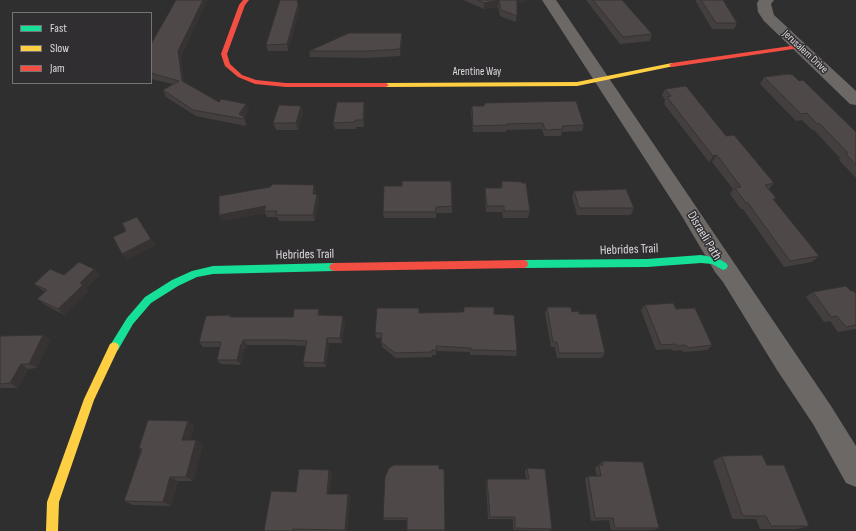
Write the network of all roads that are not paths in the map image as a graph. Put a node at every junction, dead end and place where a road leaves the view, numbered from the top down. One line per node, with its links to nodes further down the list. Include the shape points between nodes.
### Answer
1 (246, 0): 5 (street, Arentine Way, via 224,54 227,65 240,76 255,82 286,85 577,84)
2 (549, 0): 5 (street, Disraeli Path)
3 (767, 0): 4 (street, Jerusalem Drive, via 764,3 765,12)
4 (798, 47): 5 (street, Arentine Way, via 681,63); 6 (street, Jerusalem Drive)
5 (603, 80): 7 (street, Disraeli Path)
6 (856, 100)
7 (723, 266): 8 (street, Disraeli Path, via 822,415); 9 (street, Hebrides Trail, via 714,261 701,259 647,263 213,270 194,274 174,283 148,300 130,321 112,349 89,399 53,502)
8 (856, 473)
9 (52, 531)

